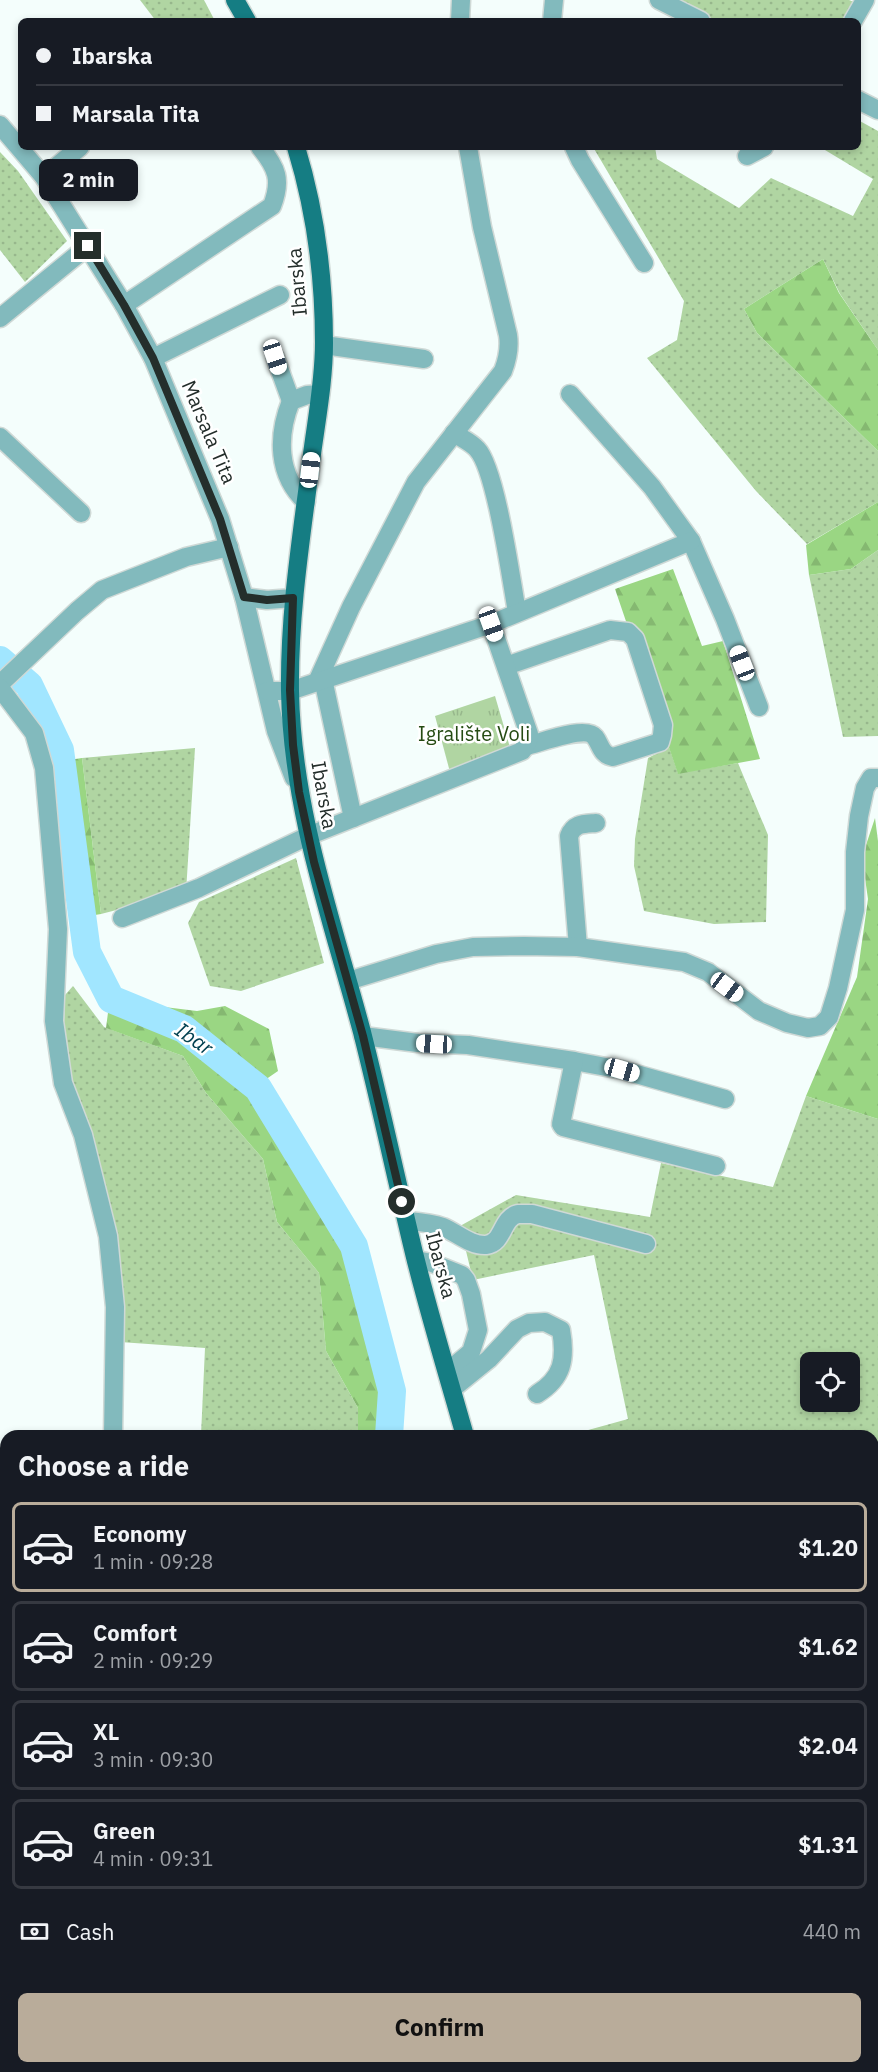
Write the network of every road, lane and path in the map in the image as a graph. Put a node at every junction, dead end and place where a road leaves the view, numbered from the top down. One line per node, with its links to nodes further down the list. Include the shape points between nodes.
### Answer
1 (235, 0): 6 (main road)
2 (461, 0): 7 (street)
3 (554, 0): 8 (street)
4 (659, 0): 9 (street)
5 (865, 0): 10 (street)
6 (245, 18)
7 (460, 18)
8 (552, 18)
9 (695, 18)
10 (855, 18)
11 (861, 102): 12 (street)
12 (878, 110)
13 (0, 125): 14 (street, Marsala Tita)
14 (18, 146)
15 (21, 150): 23 (street, Marsala Tita)
16 (76, 150): 23 (street)
17 (262, 150): 27 (street, via 277,175 278,189 272,206)
18 (297, 150): 29 (main road, Ibarska, via 316,240)
19 (469, 150): 36 (street, via 510,348 503,371)
20 (576, 150): 25 (street)
21 (758, 150): 22 (street)
22 (747, 156)
23 (44, 177): 24 (street, Marsala Tita)
24 (88, 246): 27 (street, Marsala Tita); 28 (street)
25 (644, 263)
26 (280, 295): 31 (street)
27 (124, 305): 31 (street, Marsala Tita)
28 (0, 318)
29 (324, 345): 32 (street); 33 (main road, Ibarska)
30 (275, 357): 35 (street)
31 (153, 358): 41 (street, Marsala Tita)
32 (424, 358)
33 (320, 394): 35 (street); 38 (main road, Ibarska)
34 (570, 394): 40 (street, via 652,487)
35 (291, 401): 38 (street, via 281,444 291,485)
36 (454, 433): 44 (street, via 478,449 486,464); 47 (street, via 416,482 351,607)
37 (0, 437): 39 (street)
38 (306, 502): 43 (main road, Ibarska)
39 (81, 513)
40 (691, 541): 44 (street); 52 (street)
41 (229, 547): 42 (street, Marsala Tita); 48 (street, via 186,557 102,590)
42 (244, 597): 43 (street); 50 (street, Marsala Tita)
43 (293, 598): 49 (main road, Ibarska)
44 (517, 612): 45 (street)
45 (491, 624): 46 (street); 47 (street)
46 (506, 666): 53 (street, via 529,734); 53 (street, via 610,630 628,632 634,639 663,725 660,741 613,757 603,752 589,732)
47 (320, 680): 49 (street); 56 (street)
48 (3, 683): 51 (street)
49 (290, 690): 50 (street); 55 (main road, Ibarska)
50 (267, 691): 55 (street, Marsala Tita, via 276,731)
51 (6, 702): 71 (street, via 33,733 44,768 58,930 54,1021 63,1083 83,1135 108,1236 115,1307)
52 (759, 707)
53 (526, 746): 56 (street, via 522,751)
54 (878, 777): 60 (street, via 871,778 865,788 855,852 855,910 838,988 829,1017 820,1026 808,1028 787,1023 759,1011 708,972 684,962)
55 (299, 792): 58 (main road, Ibarska)
56 (353, 818): 58 (street)
57 (596, 823): 60 (street, via 578,825 569,836)
58 (308, 836): 59 (street, via 200,888); 61 (main road, Ibarska)
59 (122, 918)
60 (578, 947): 61 (street, via 473,947)
61 (348, 981): 62 (main road, Ibarska)
62 (363, 1036): 63 (street); 66 (main road, Ibarska)
63 (574, 1061): 64 (street); 65 (street, via 563,1128)
64 (725, 1099)
65 (716, 1166)
66 (407, 1221): 67 (street, via 442,1227 484,1245 492,1244 500,1236 509,1219 532,1215); 68 (main road, Ibarska)
67 (646, 1244)
68 (416, 1260): 69 (main road, Ibarska); 69 (street, via 462,1275 471,1294 478,1330 471,1352)
69 (450, 1380): 70 (street, via 489,1359 517,1329 528,1323 545,1322 561,1330 564,1348 561,1368 550,1386); 72 (main road, Ibarska)
70 (537, 1394)
71 (113, 1430)
72 (463, 1430)

